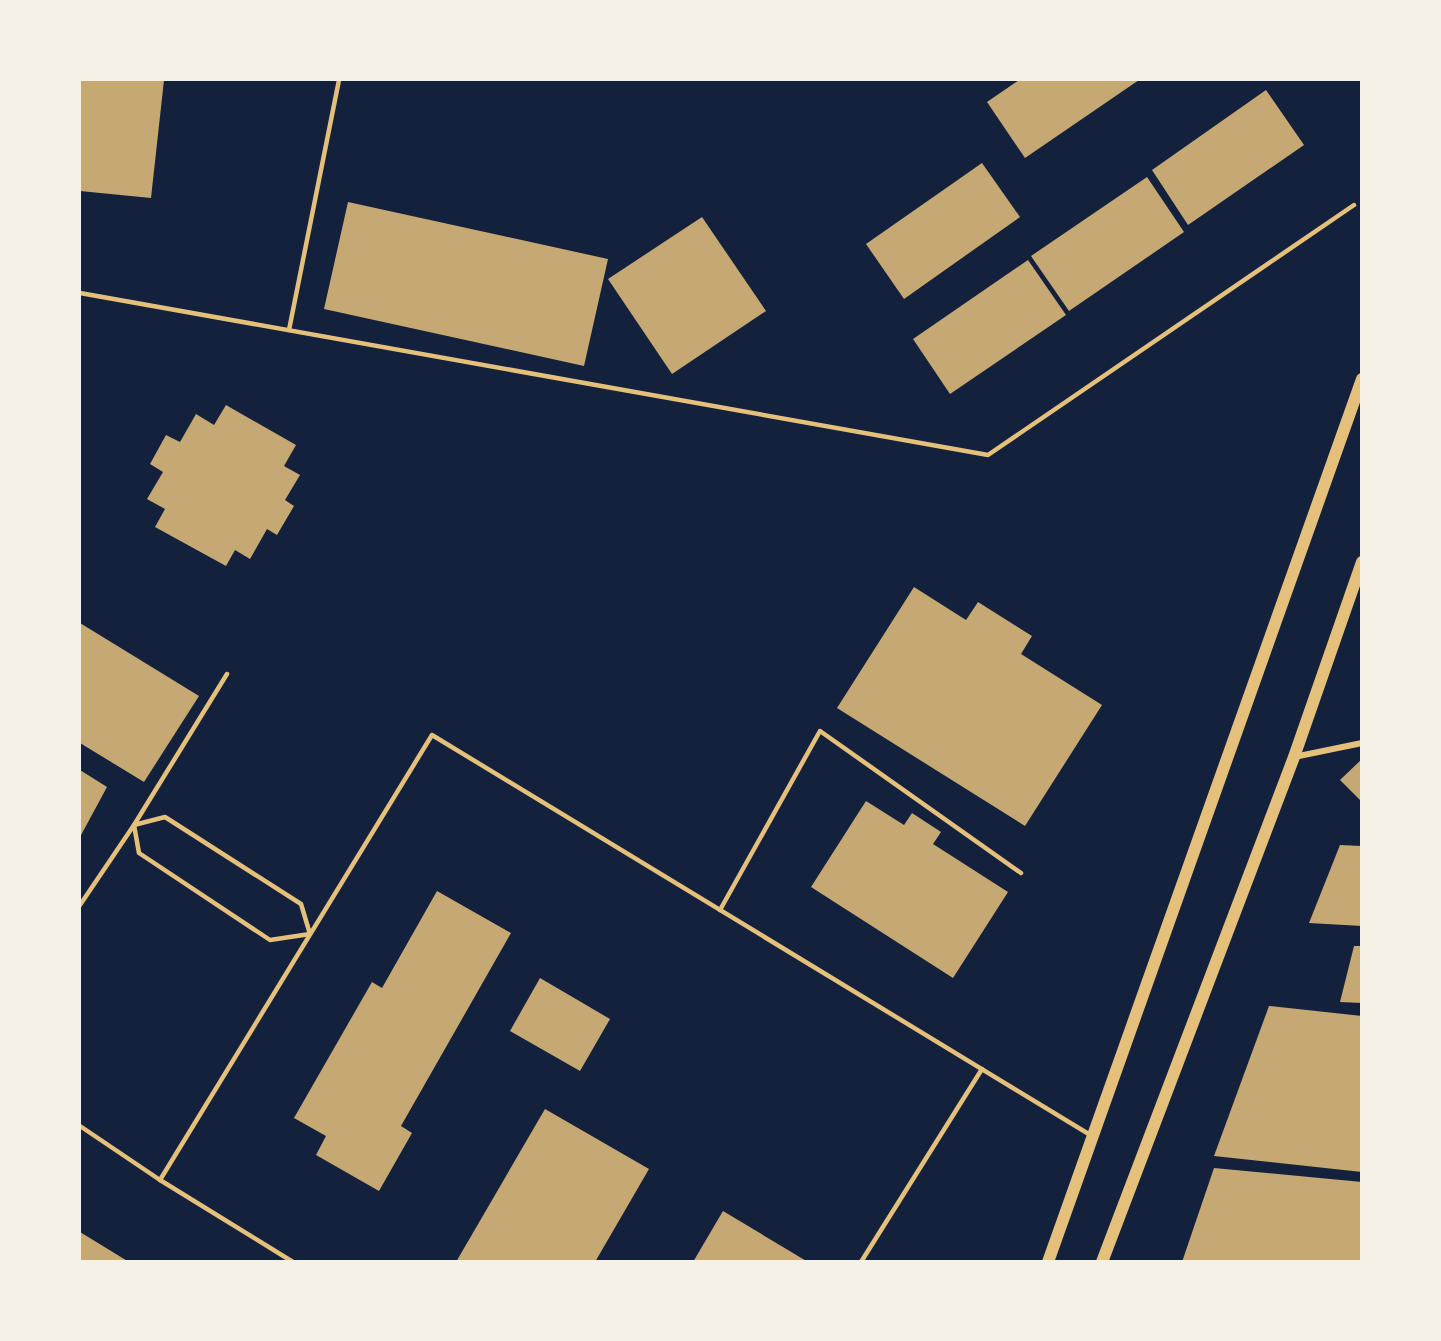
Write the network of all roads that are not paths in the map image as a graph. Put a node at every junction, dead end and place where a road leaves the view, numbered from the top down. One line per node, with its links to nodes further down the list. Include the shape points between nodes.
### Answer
1 (339, 80): 4 (lane)
2 (1354, 205): 4 (lane, via 988,455)
3 (80, 293): 4 (lane)
4 (290, 330)
5 (1362, 379): 18 (main road)
6 (1362, 561): 7 (main road)
7 (1359, 581): 10 (main road)
8 (227, 674): 11 (lane)
9 (1362, 743): 10 (street)
10 (1294, 757): 23 (main road)
11 (134, 825): 13 (lane); 15 (lane, via 165,817 301,904); 15 (lane, via 139,853 270,940)
12 (1021, 873): 14 (lane, via 820,731)
13 (80, 905)
14 (720, 910): 15 (lane, via 432,735); 16 (lane)
15 (310, 934): 19 (lane)
16 (982, 1069): 18 (lane); 21 (lane)
17 (80, 1126): 19 (lane)
18 (1094, 1137): 22 (main road)
19 (160, 1180): 20 (lane)
20 (293, 1262)
21 (861, 1262)
22 (1048, 1262)
23 (1102, 1262)

